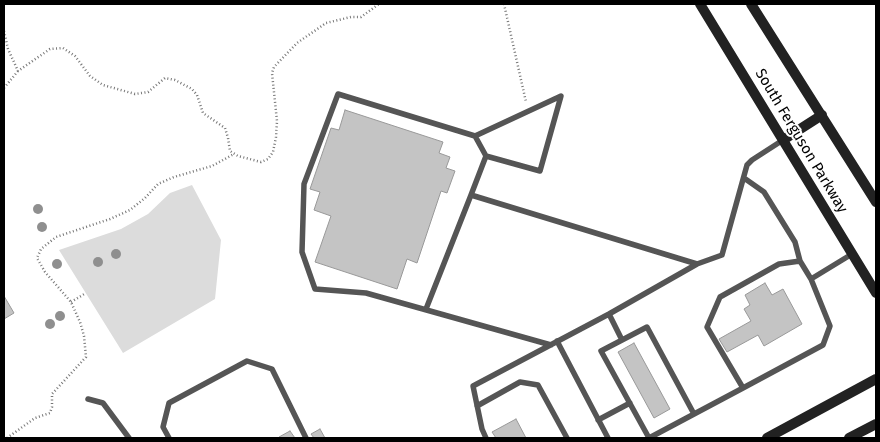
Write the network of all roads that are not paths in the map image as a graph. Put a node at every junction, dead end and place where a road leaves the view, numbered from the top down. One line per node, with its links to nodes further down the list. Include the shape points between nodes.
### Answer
1 (700, 4): 5 (street, South Ferguson Parkway)
2 (751, 4): 3 (street, South Ferguson Parkway)
3 (822, 115): 5 (street); 9 (street, South Ferguson Parkway)
4 (475, 136): 6 (lane); 6 (lane, via 561,96 540,171); 15 (lane, via 338,94 304,184 302,252 315,290 366,293)
5 (783, 140): 7 (lane, via 749,163); 10 (street, South Ferguson Parkway)
6 (486, 156): 8 (lane)
7 (744, 178): 11 (lane, via 764,192 795,242); 12 (lane, via 722,255)
8 (471, 195): 12 (lane); 15 (lane)
9 (876, 202)
10 (852, 254): 13 (lane); 14 (street, South Ferguson Parkway)
11 (800, 261): 13 (lane); 21 (lane, via 779,264 720,297 707,327)
12 (697, 264): 16 (lane)
13 (811, 280): 21 (lane, via 830,326 823,345)
14 (876, 293)
15 (426, 310): 19 (lane)
16 (608, 314): 17 (lane); 18 (lane)
17 (622, 340): 23 (lane, via 601,351); 25 (lane, via 647,327)
18 (557, 341): 19 (lane); 26 (lane)
19 (551, 345): 24 (lane, via 473,386)
20 (876, 379): 34 (street)
21 (742, 388): 25 (lane)
22 (88, 399): 28 (lane, via 103,403)
23 (630, 403): 25 (lane, via 649,438); 26 (lane)
24 (477, 406): 31 (lane); 32 (lane, via 520,382 538,385)
25 (694, 414)
26 (598, 420): 33 (lane)
27 (876, 424): 35 (street)
28 (129, 438)
29 (169, 438): 30 (lane, via 163,428 169,403 247,361 272,369)
30 (306, 438)
31 (486, 438)
32 (567, 438)
33 (608, 438)
34 (767, 438)
35 (849, 438)

